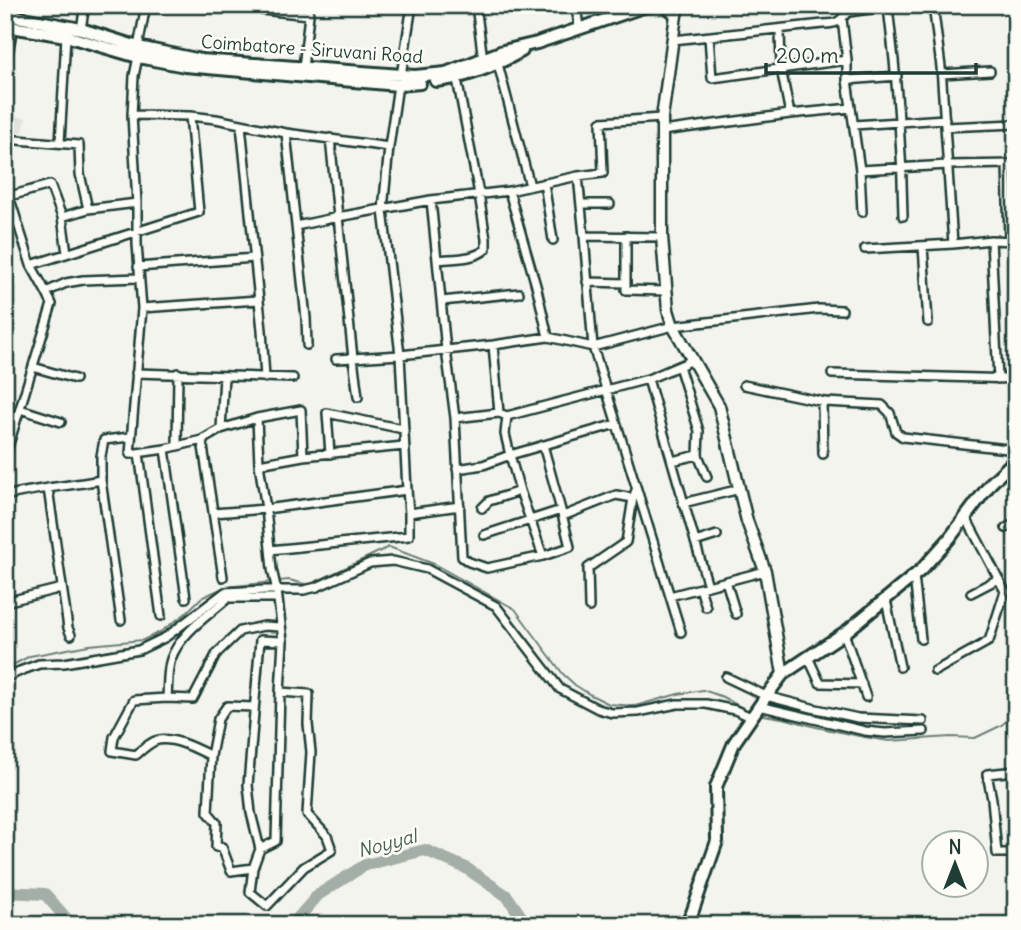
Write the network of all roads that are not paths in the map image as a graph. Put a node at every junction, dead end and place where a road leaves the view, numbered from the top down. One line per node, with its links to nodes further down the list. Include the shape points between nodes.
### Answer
1 (85, 5): 19 (street)
2 (146, 5): 25 (street)
3 (262, 5): 15 (street, via 262,10)
4 (308, 5): 15 (street)
5 (412, 5): 37 (street)
6 (476, 5): 26 (street)
7 (576, 5): 18 (street)
8 (653, 5): 13 (main road, Coimbatore - Siruvani Road)
9 (662, 5): 14 (main road)
10 (897, 5): 12 (street)
11 (933, 5): 33 (street)
12 (888, 7): 17 (street, via 849,12); 34 (street)
13 (627, 9): 18 (main road, Coimbatore - Siruvani Road)
14 (678, 10): 23 (main road)
15 (309, 15): 29 (street)
16 (10, 18): 19 (main road, Coimbatore - Siruvani Road); 21 (main road); 32 (street)
17 (842, 19): 20 (street); 27 (street)
18 (579, 28): 24 (main road, Coimbatore - Siruvani Road)
19 (81, 29): 25 (main road, Coimbatore - Siruvani Road)
20 (780, 30): 22 (street); 30 (street)
21 (66, 36): 25 (main road); 52 (street)
22 (709, 37): 23 (street); 30 (street, via 712,78)
23 (673, 40): 42 (main road)
24 (537, 43): 26 (main road, Coimbatore - Siruvani Road); 28 (main road)
25 (138, 52): 29 (main road, Coimbatore - Siruvani Road); 37 (main road, via 185,66); 40 (street)
26 (483, 60): 37 (main road, Coimbatore - Siruvani Road, via 446,73)
27 (847, 60): 30 (street); 36 (street)
28 (498, 64): 35 (main road); 61 (street)
29 (303, 68): 37 (main road, Coimbatore - Siruvani Road)
30 (781, 69): 39 (street)
31 (990, 71): 33 (street)
32 (5, 72)
33 (942, 74): 44 (street)
34 (897, 76): 36 (street); 43 (street)
35 (457, 79): 37 (main road); 63 (street)
36 (847, 80): 38 (street)
37 (400, 81): 53 (street)
38 (851, 108): 39 (street); 47 (street)
39 (790, 114): 48 (street)
40 (132, 115): 41 (street); 66 (street)
41 (190, 116): 46 (street); 76 (street, via 199,212)
42 (662, 118): 48 (main road); 59 (street, via 601,122 603,173)
43 (900, 122): 44 (street); 47 (street); 57 (street)
44 (945, 123): 45 (street); 56 (street)
45 (1016, 124)
46 (241, 125): 49 (street); 87 (street)
47 (854, 125): 58 (street)
48 (662, 131): 79 (main road)
49 (286, 133): 50 (street); 75 (street)
50 (330, 138): 53 (street); 74 (street)
51 (5, 139): 52 (street)
52 (60, 143): 69 (street, via 79,145)
53 (389, 147): 70 (street)
54 (1007, 164): 55 (street); 56 (street); 82 (street)
55 (1016, 164)
56 (948, 165): 57 (street); 83 (street)
57 (902, 169): 58 (street); 72 (street)
58 (860, 170): 71 (street)
59 (578, 176): 60 (street); 67 (street)
60 (544, 183): 61 (street); 80 (street)
61 (530, 186): 62 (street)
62 (509, 191): 63 (street); 103 (street)
63 (479, 194): 65 (street); 88 (street, via 486,249 476,256)
64 (7, 197): 73 (street, via 50,185); 89 (street)
65 (431, 200): 70 (street); 88 (street)
66 (137, 203): 69 (street); 76 (street)
67 (581, 204): 68 (street); 77 (street)
68 (610, 204)
69 (88, 209): 73 (street)
70 (383, 210): 74 (street); 108 (street)
71 (862, 212)
72 (903, 216)
73 (62, 217): 86 (street)
74 (338, 217): 75 (street); 110 (street)
75 (296, 226): 104 (street)
76 (138, 231): 86 (street); 90 (street)
77 (584, 236): 78 (street); 92 (street)
78 (626, 236): 79 (street); 93 (street)
79 (662, 237): 94 (main road)
80 (553, 240)
81 (991, 240): 82 (street); 83 (street); 124 (street)
82 (1012, 241)
83 (953, 244): 84 (street)
84 (923, 246): 85 (street); 101 (street)
85 (865, 249)
86 (66, 253): 89 (street)
87 (254, 258): 90 (street); 97 (street)
88 (437, 260): 98 (street)
89 (32, 265): 95 (street)
90 (138, 267): 91 (street)
91 (139, 278): 95 (street, via 83,280); 99 (street)
92 (587, 282): 93 (street); 106 (street)
93 (626, 283): 94 (street, via 626,290)
94 (666, 291): 102 (main road)
95 (47, 292): 115 (street, via 52,304)
96 (519, 293): 98 (street)
97 (258, 300): 99 (street); 120 (street)
98 (442, 302): 107 (street)
99 (142, 308): 116 (street)
100 (842, 310): 102 (street)
101 (928, 322)
102 (673, 326): 106 (street); 112 (main road)
103 (548, 337): 105 (street); 106 (street)
104 (307, 345)
105 (493, 345): 107 (street); 131 (street)
106 (593, 347): 127 (street)
107 (446, 350): 108 (street); 133 (street)
108 (400, 355): 110 (street); 137 (street)
109 (5, 358): 113 (street)
110 (353, 358): 111 (street); 128 (street)
111 (337, 359)
112 (693, 360): 114 (street); 160 (main road, via 719,406)
113 (5, 365)
114 (679, 366): 123 (street); 149 (street, via 699,431)
115 (33, 368): 122 (street); 130 (street)
116 (136, 373): 117 (street); 138 (street)
117 (178, 373): 119 (street); 140 (street)
118 (832, 374): 124 (street)
119 (225, 376): 120 (street); 136 (street)
120 (265, 378): 121 (street)
121 (293, 378)
122 (75, 379)
123 (649, 379): 127 (street); 152 (street)
124 (998, 379): 125 (street)
125 (1016, 379)
126 (744, 385): 129 (street)
127 (606, 390): 131 (street); 135 (street)
128 (358, 397)
129 (822, 402): 144 (street, via 882,405 903,438); 148 (street)
130 (20, 409): 134 (street); 151 (street)
131 (503, 414): 133 (street); 147 (street)
132 (257, 418): 136 (street); 150 (street, via 301,410); 153 (street)
133 (455, 418): 155 (street)
134 (61, 422)
135 (616, 424): 141 (street); 159 (street)
136 (222, 429): 139 (street)
137 (403, 429): 142 (street); 146 (street, via 327,413)
138 (130, 437): 145 (street, via 130,454); 157 (street, via 103,440)
139 (202, 440): 140 (street); 169 (street)
140 (177, 445): 143 (street)
141 (543, 445): 147 (street); 171 (street)
142 (404, 446): 146 (street); 161 (street)
143 (165, 449): 145 (street); 192 (street)
144 (1016, 450)
145 (139, 453): 198 (street)
146 (330, 454): 150 (street)
147 (510, 454): 155 (street); 162 (street)
148 (823, 454)
149 (698, 455): 152 (street); 156 (street)
150 (303, 456): 153 (street)
151 (5, 457)
152 (672, 461): 165 (street)
153 (259, 464): 168 (street)
154 (1014, 466): 172 (main road, via 991,483)
155 (457, 469): 166 (street)
156 (707, 477)
157 (102, 480): 158 (street); 199 (street)
158 (48, 488): 163 (street); 187 (street)
159 (637, 489): 164 (street); 191 (street)
160 (740, 489): 165 (street); 181 (main road)
161 (407, 490): 168 (street); 170 (street)
162 (520, 491): 167 (street, via 489,501); 173 (street)
163 (5, 496)
164 (633, 498): 171 (street, via 616,495); 195 (street, via 626,542 588,568)
165 (683, 503): 178 (street)
166 (460, 506): 170 (street); 180 (street, via 462,557 469,562 487,568)
167 (482, 508)
168 (266, 509): 169 (street); 179 (street)
169 (213, 513): 183 (street)
170 (409, 513): 179 (street, via 408,536)
171 (562, 513): 173 (street); 180 (street, via 570,547)
172 (965, 516): 182 (main road); 184 (street)
173 (530, 521): 176 (street); 180 (street)
174 (1016, 523): 175 (street)
175 (1006, 528)
176 (484, 535)
177 (717, 536): 178 (street)
178 (695, 542): 186 (street)
179 (270, 550): 190 (street)
180 (543, 556)
181 (765, 571): 185 (street); 209 (main road)
182 (914, 576): 193 (main road); 204 (street)
183 (223, 577)
184 (998, 579): 189 (street); 208 (street, via 1004,591 989,641)
185 (726, 581): 186 (street); 197 (street)
186 (704, 587): 191 (street); 196 (street)
187 (62, 588): 194 (street); 203 (street)
188 (5, 591): 194 (street)
189 (971, 593)
190 (278, 594): 200 (street); 211 (street, via 226,592 166,637 139,650 39,664); 216 (street, via 229,598 195,627 170,660); 218 (street, via 317,587 370,563 393,561 427,569 496,606 560,689 598,709 638,712 706,704)
191 (670, 596): 201 (street)
192 (186, 598)
193 (886, 600): 202 (main road); 207 (street)
194 (7, 601)
195 (589, 607)
196 (706, 607)
197 (736, 614)
198 (161, 616)
199 (121, 620)
200 (280, 627): 205 (street); 216 (street, via 240,631 217,653 193,699)
201 (681, 632)
202 (844, 633): 206 (main road); 212 (street)
203 (71, 635)
204 (921, 639)
205 (283, 641): 213 (street); 217 (street, via 260,640)
206 (808, 657): 209 (main road); 212 (street, via 820,683)
207 (900, 667)
208 (935, 671)
209 (783, 674): 214 (main road)
210 (726, 677): 214 (street)
211 (5, 678)
212 (862, 684): 215 (street)
213 (280, 692): 223 (street, via 276,841); 225 (street, via 309,694 307,814 327,836 332,850 304,867 267,906 250,892)
214 (766, 696): 218 (main road); 219 (street, via 858,718)
215 (866, 697)
216 (167, 698): 221 (street, via 134,700 114,737 112,751 136,755 163,739)
217 (254, 707): 221 (street, via 228,706 218,719); 223 (street, via 248,785)
218 (756, 711): 220 (street, via 864,731); 226 (main road, via 734,743 716,787 717,841)
219 (923, 721)
220 (924, 731)
221 (211, 756): 225 (street, via 208,812 217,823 216,847 222,847 231,871)
222 (1016, 771): 224 (street, via 987,774 997,853)
223 (260, 849): 225 (street)
224 (1016, 853)
225 (253, 868)
226 (685, 925)

